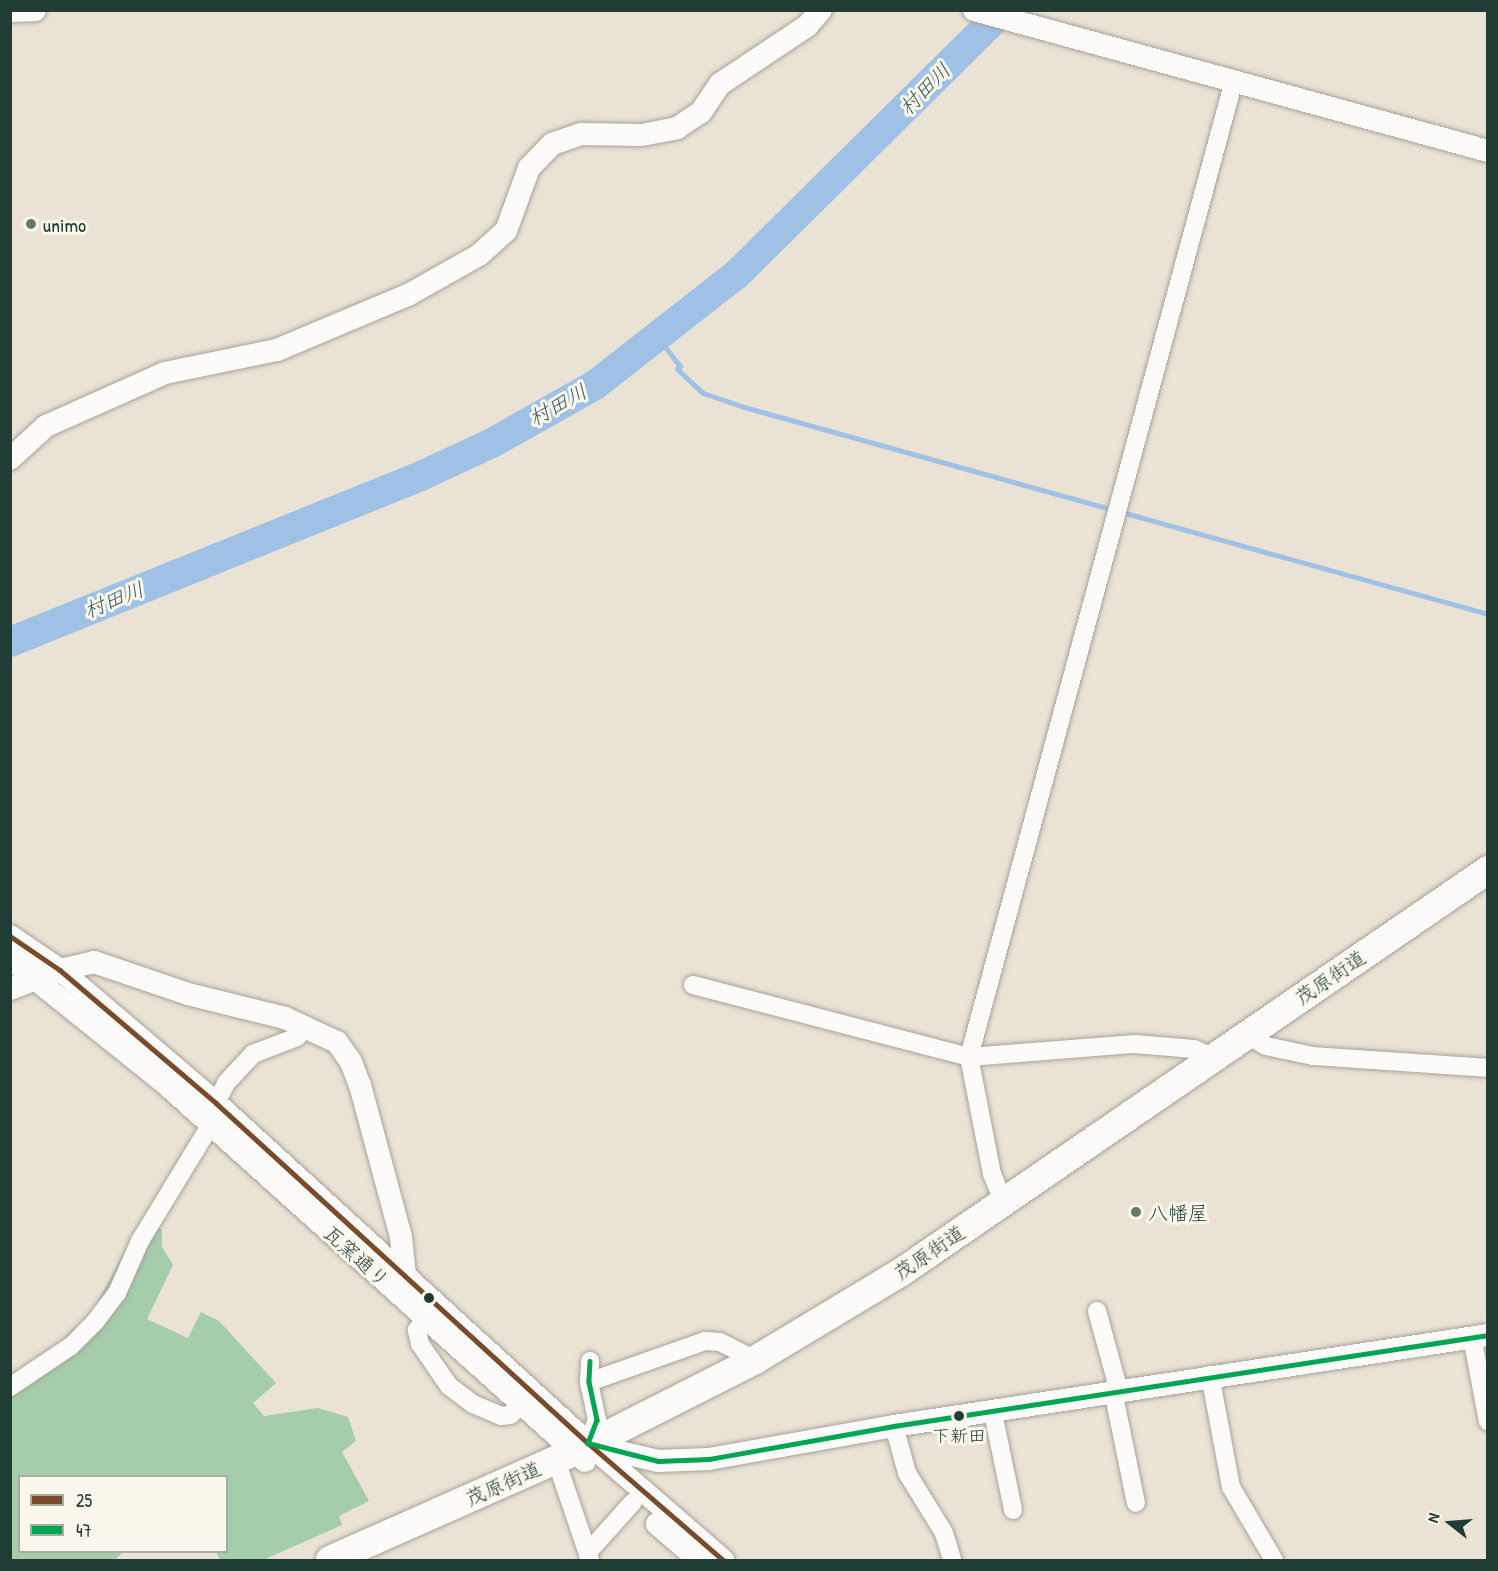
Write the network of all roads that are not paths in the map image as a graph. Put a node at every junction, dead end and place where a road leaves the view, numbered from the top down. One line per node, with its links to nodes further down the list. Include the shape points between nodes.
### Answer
1 (34, 10): 4 (street)
2 (821, 10): 7 (street, via 807,26 720,84 701,112 677,128 642,135 581,134 552,144 529,168 506,231 479,255 408,296 277,351 165,373 46,426)
3 (974, 10): 5 (street)
4 (10, 11)
5 (1234, 80): 6 (street); 17 (street)
6 (1488, 152)
7 (10, 459)
8 (1488, 870): 16 (main road, 茂原街道)
9 (10, 936): 11 (street, 瓦窯通り)
10 (10, 959): 12 (street, 瓦窯通り)
11 (60, 970): 12 (street); 15 (street, via 94,962); 20 (street, 瓦窯通り)
12 (39, 980): 14 (street); 21 (street, 瓦窯通り, via 158,1077)
13 (693, 985): 17 (street)
14 (10, 989)
15 (306, 1027): 20 (street, via 297,1036 254,1054 226,1083); 23 (street, via 337,1042 351,1062 402,1237)
16 (1247, 1035): 18 (main road, 茂原街道); 19 (street, via 1266,1046 1313,1056)
17 (969, 1057): 18 (street, via 1135,1044 1194,1049); 22 (street, via 992,1174)
18 (1212, 1057): 22 (main road, 茂原街道)
19 (1488, 1068)
20 (216, 1103): 23 (street, 瓦窯通り)
21 (210, 1126): 25 (street, 瓦窯通り); 31 (street, via 140,1241 117,1293 95,1322 71,1346)
22 (1003, 1201): 27 (main road, 茂原街道, via 900,1273)
23 (405, 1273): 37 (street, 瓦窯通り)
24 (1097, 1311): 32 (street)
25 (427, 1318): 33 (street, 瓦窯通り); 33 (street, via 417,1330 420,1344 449,1386 473,1404 501,1416)
26 (1480, 1336): 29 (street); 35 (street)
27 (755, 1360): 30 (street, via 720,1342 705,1341); 37 (main road, 茂原街道)
28 (590, 1361): 30 (street)
29 (1210, 1375): 32 (street); 46 (street, via 1231,1487)
30 (589, 1382): 37 (street, via 597,1420)
31 (10, 1387)
32 (1116, 1391): 34 (street); 39 (street)
33 (520, 1406): 37 (street, 瓦窯通り)
34 (993, 1413): 36 (street); 40 (street)
35 (1488, 1422)
36 (894, 1426): 37 (street, via 709,1459 658,1461); 45 (street, via 907,1473 944,1533)
37 (572, 1452): 38 (street, 瓦窯通り); 41 (street); 42 (main road, 茂原街道); 44 (street, 瓦窯通り)
38 (633, 1502): 41 (street); 43 (street, 瓦窯通り)
39 (1136, 1503)
40 (1013, 1510)
41 (590, 1555)
42 (330, 1560)
43 (699, 1560)
44 (723, 1560)
45 (952, 1560)
46 (1274, 1560)

